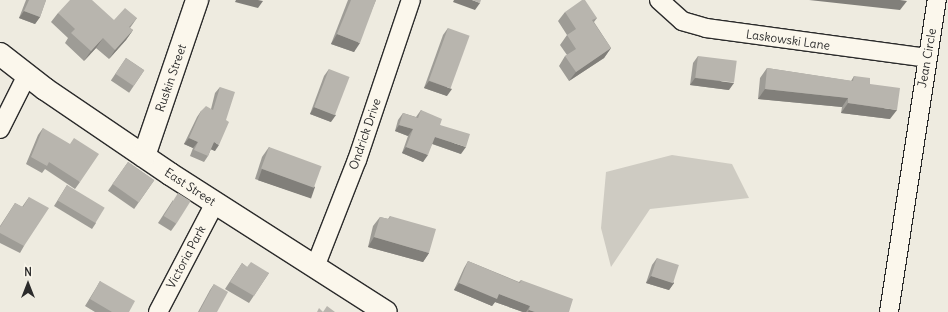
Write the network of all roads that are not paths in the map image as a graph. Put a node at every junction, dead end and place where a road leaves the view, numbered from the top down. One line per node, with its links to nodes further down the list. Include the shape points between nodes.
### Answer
1 (197, 0): 9 (main road, Ruskin Street)
2 (411, 0): 11 (street, Ondrick Drive, via 357,160)
3 (659, 0): 6 (street, Laskowski Lane, via 682,21 706,28)
4 (937, 0): 6 (street, Jean Circle)
5 (0, 54): 7 (main road, East Street)
6 (927, 58): 14 (street, Jean Circle)
7 (27, 75): 8 (street); 9 (main road, East Street)
8 (0, 129)
9 (144, 156): 10 (main road, East Street)
10 (215, 202): 11 (main road, East Street); 12 (street, Victoria Park)
11 (315, 267): 13 (main road, East Street)
12 (158, 312)
13 (386, 312)
14 (889, 312)

